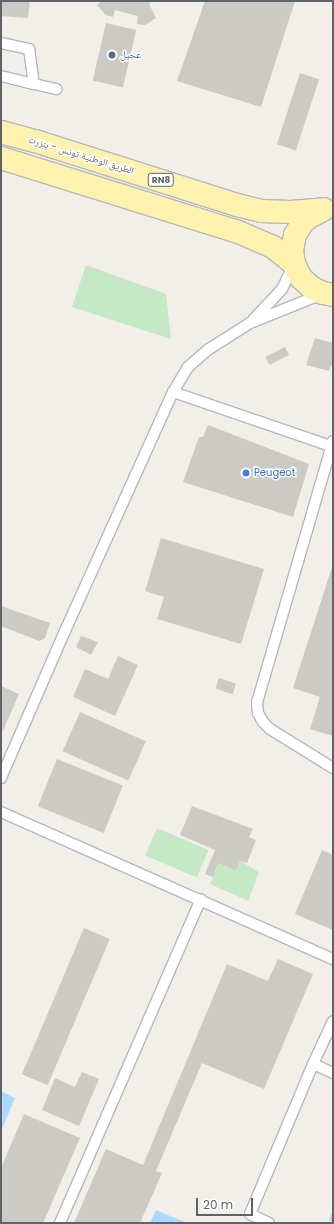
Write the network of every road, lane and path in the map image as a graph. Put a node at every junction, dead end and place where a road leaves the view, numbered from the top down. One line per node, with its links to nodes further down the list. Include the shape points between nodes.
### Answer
1 (1, 43): 3 (lane, via 29,49)
2 (1, 76): 3 (lane)
3 (34, 84): 4 (lane)
4 (56, 89)
5 (1, 132): 7 (main road, الطريق الوطنية تونس - بنزرت / RN8, via 261,211)
6 (1, 158): 8 (main road, RN8, via 236,231 273,247)
7 (328, 209): 8 (main road, RN8, via 303,222 295,235 292,250)
8 (294, 264): 9 (main road, RN8, via 301,278 312,288); 10 (lane, via 282,289)
9 (328, 294): 10 (lane)
10 (250, 323): 11 (lane, via 209,349 188,367)
11 (173, 392): 12 (lane); 14 (lane)
12 (332, 444): 13 (lane, via 257,702 258,712 270,730)
13 (333, 768)
14 (1, 778)
15 (1, 812): 16 (lane)
16 (201, 899): 17 (lane); 21 (lane)
17 (333, 959)
18 (333, 1021): 19 (lane)
19 (313, 1064): 20 (lane); 22 (lane, via 250,1214)
20 (333, 1073)
21 (60, 1223)
22 (269, 1223)

